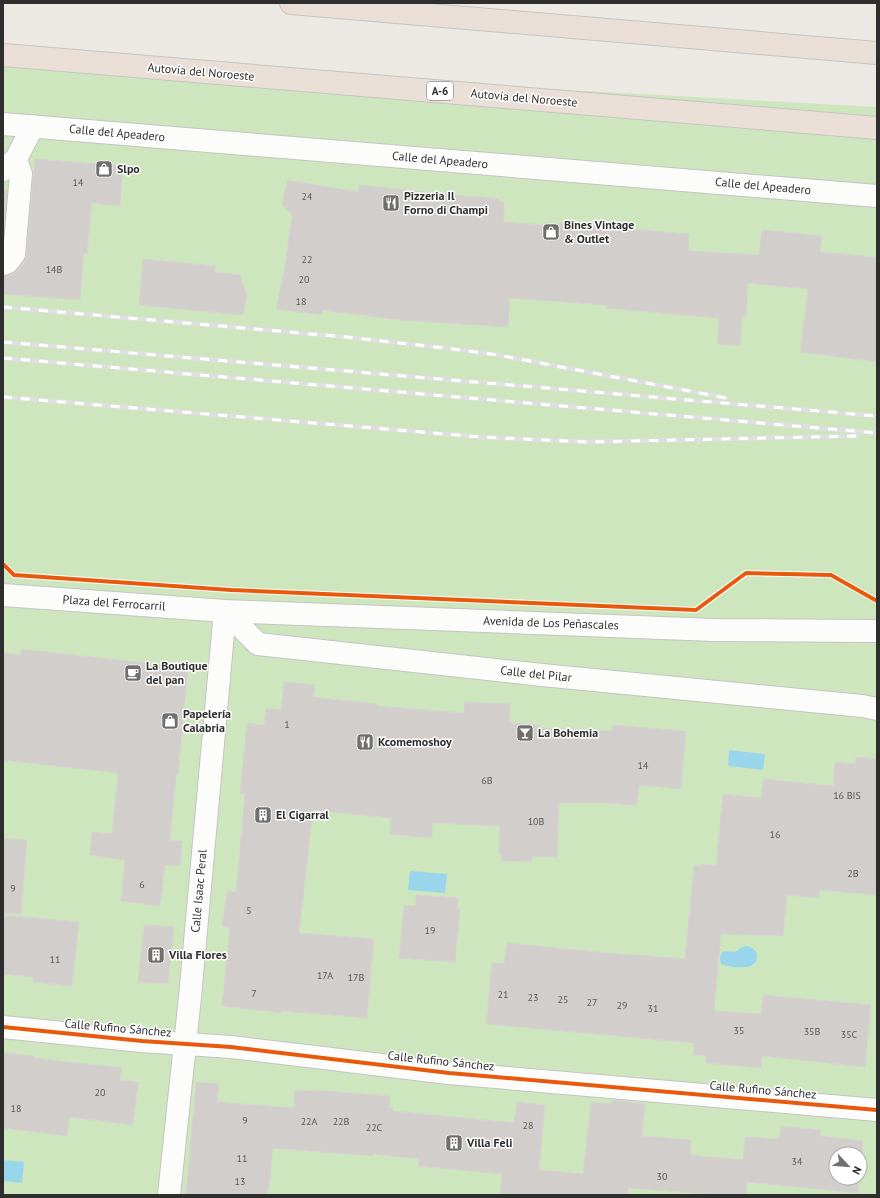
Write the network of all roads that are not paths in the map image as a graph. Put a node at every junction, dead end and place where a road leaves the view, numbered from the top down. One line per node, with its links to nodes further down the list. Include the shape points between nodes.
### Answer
1 (291, 3): 2 (highway)
2 (877, 53)
3 (3, 55): 6 (highway, Autovía del Noroeste / A-6)
4 (3, 124): 5 (street, Calle del Apeadero)
5 (33, 126): 7 (street); 8 (street, Calle del Apeadero)
6 (877, 128)
7 (9, 164): 9 (street, via 21,174 14,254)
8 (877, 196)
9 (3, 264)
10 (3, 595): 11 (street, Plaza del Ferrocarril)
11 (224, 611): 12 (street, Avenida de Los Peñascales, via 714,630); 13 (street, Calle del Pilar, via 258,644 542,675); 15 (street, Calle Isaac Peral)
12 (877, 631)
13 (872, 702)
14 (3, 1027): 15 (street, Calle Rufino Sánchez)
15 (185, 1044): 16 (street, Calle Rufino Sánchez, via 231,1047 449,1073); 17 (street, Calle Isaac Peral)
16 (877, 1110)
17 (169, 1195)

